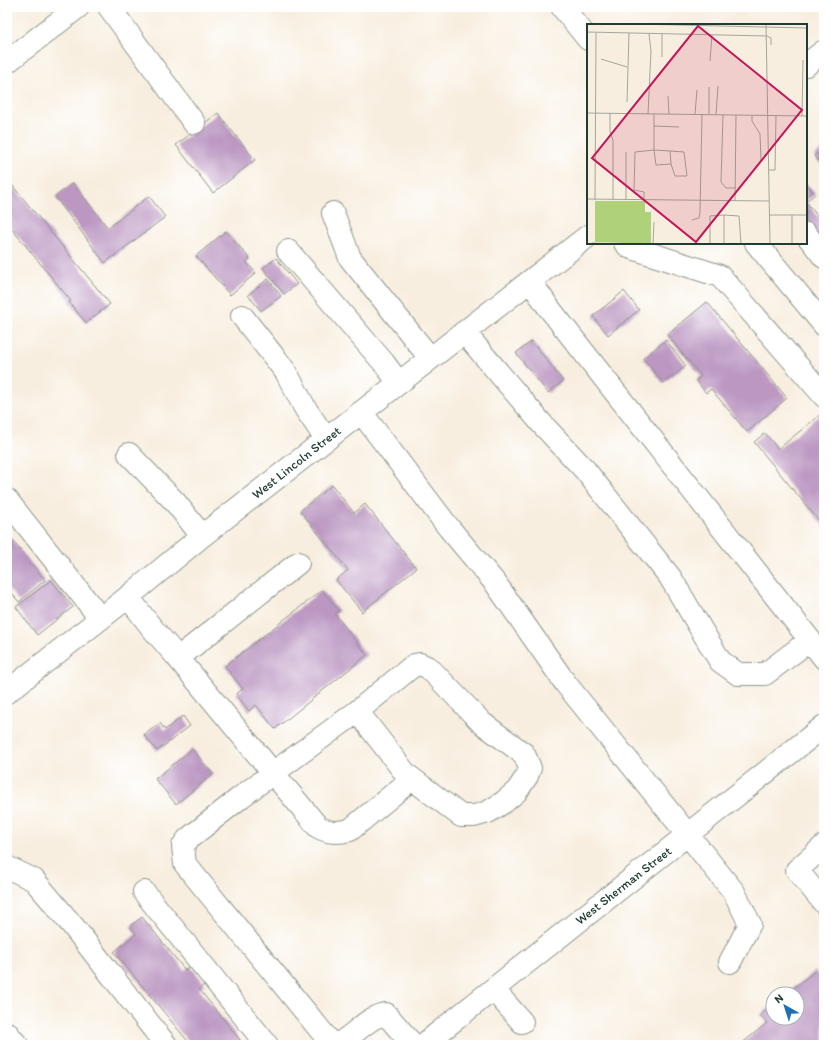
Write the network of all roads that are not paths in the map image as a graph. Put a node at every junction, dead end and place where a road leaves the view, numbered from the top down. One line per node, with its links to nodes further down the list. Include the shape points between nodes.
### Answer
1 (78, 7): 6 (street)
2 (109, 7): 8 (street)
3 (562, 7): 4 (street)
4 (587, 38)
5 (824, 51): 7 (street)
6 (7, 62)
7 (807, 64)
8 (194, 123)
9 (333, 213): 20 (street, via 350,258)
10 (807, 235): 15 (street)
11 (587, 237): 16 (street, West Lincoln Street)
12 (626, 244): 22 (street, via 720,276)
13 (757, 244): 18 (street)
14 (288, 251): 21 (street)
15 (824, 257)
16 (530, 281): 19 (street, West Lincoln Street); 31 (street)
17 (242, 316): 24 (street, via 286,372 309,415)
18 (824, 326)
19 (464, 332): 20 (street, West Lincoln Street); 31 (street, via 542,424 585,470 670,577 720,661 738,674 765,674)
20 (430, 358): 21 (street, West Lincoln Street)
21 (399, 382): 23 (street, West Lincoln Street)
22 (824, 396)
23 (361, 412): 24 (street, West Lincoln Street); 39 (street, via 449,528 496,584 566,684)
24 (326, 439): 27 (street, West Lincoln Street)
25 (129, 454): 27 (street, via 175,502)
26 (7, 500): 30 (street)
27 (202, 536): 29 (street, West Lincoln Street)
28 (298, 563): 32 (street)
29 (128, 597): 30 (street, West Lincoln Street); 32 (street)
30 (100, 618): 34 (street, West Lincoln Street)
31 (810, 640): 33 (street)
32 (178, 658): 37 (street)
33 (824, 658)
34 (7, 692)
35 (354, 714): 37 (street); 38 (street, via 361,716); 38 (street, via 414,666 420,664 429,668 482,723 524,754 530,768 517,791 488,812 474,816 461,816)
36 (824, 726): 39 (street, West Sherman Street)
37 (273, 773): 38 (street, via 318,827 338,833 350,830 407,783); 51 (street, via 188,839 184,846 185,864 330,1042)
38 (406, 774)
39 (688, 834): 44 (street, via 734,892 750,924); 45 (street, West Sherman Street)
40 (824, 846): 43 (street, via 797,870)
41 (7, 867): 49 (street, via 34,880 74,926)
42 (144, 892): 50 (street)
43 (824, 903)
44 (730, 962)
45 (493, 989): 46 (street); 53 (street, West Sherman Street)
46 (522, 1022)
47 (7, 1033): 48 (street)
48 (17, 1045)
49 (166, 1045)
50 (267, 1045)
51 (336, 1045): 52 (street, via 373,1019 386,1014)
52 (413, 1045)
53 (423, 1045)

